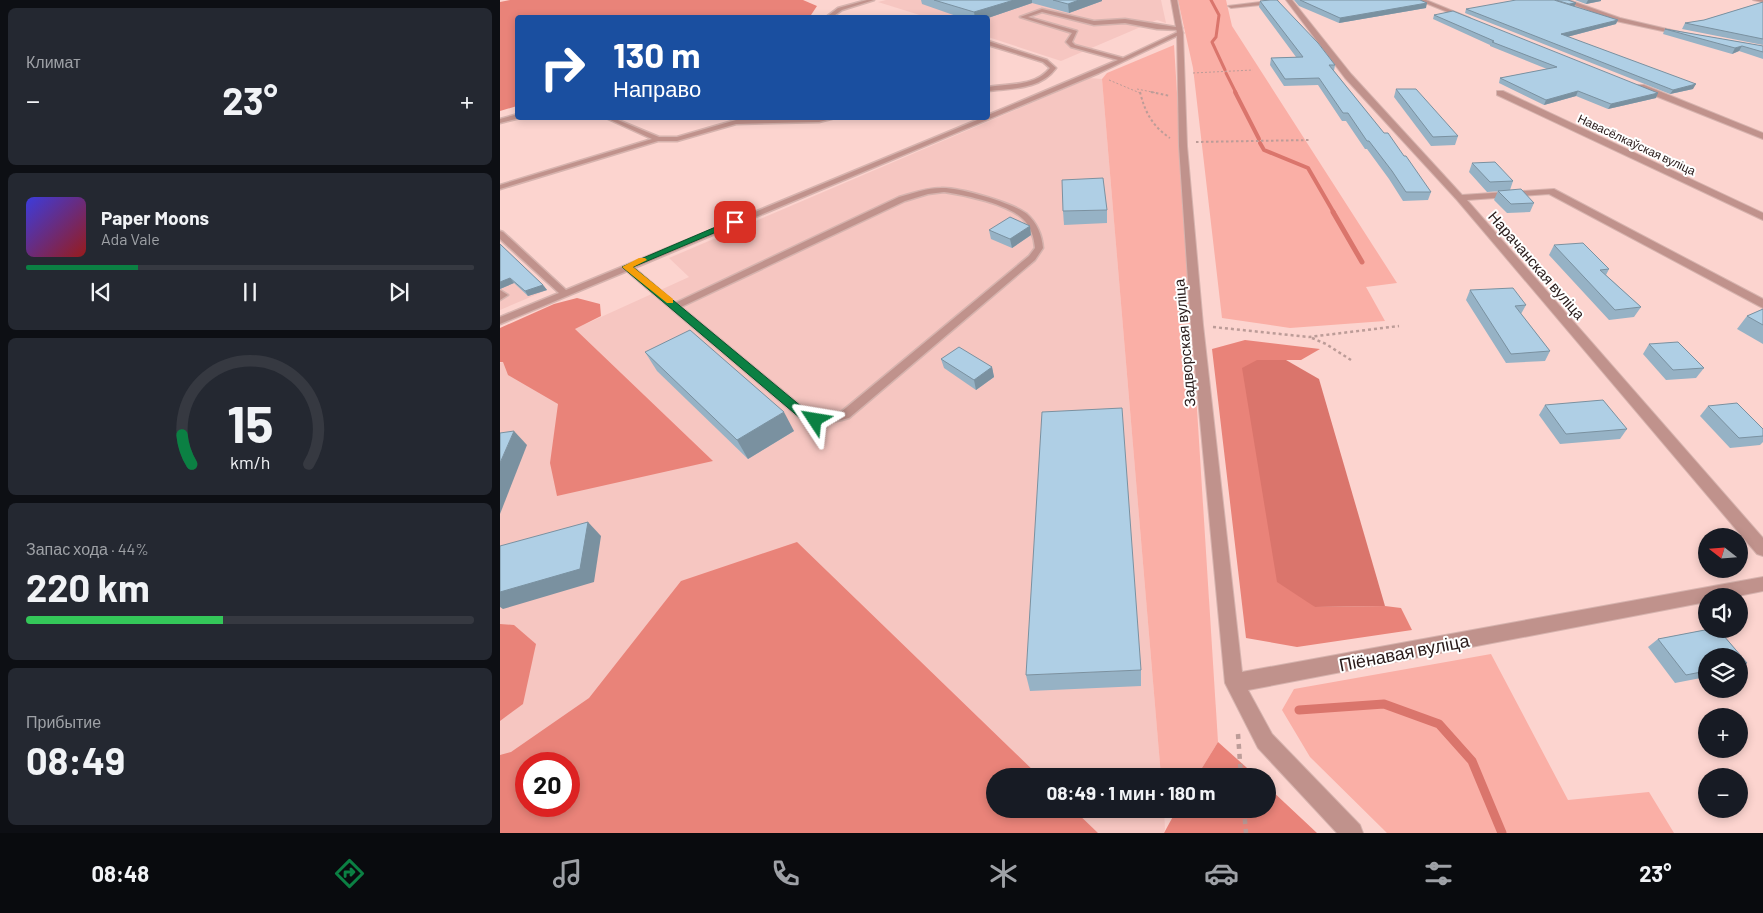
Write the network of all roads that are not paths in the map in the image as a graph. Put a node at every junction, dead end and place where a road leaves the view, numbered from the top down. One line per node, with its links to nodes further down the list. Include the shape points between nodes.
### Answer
1 (872, 0): 9 (lane, via 840,9)
2 (1174, 0): 11 (street, Задворская вуліца)
3 (1290, 0): 8 (street); 30 (street, Нарачанская вуліца, via 1348,76)
4 (1422, 0): 10 (street)
5 (1564, 0): 12 (street, via 1618,20)
6 (1756, 0): 7 (street)
7 (1762, 0)
8 (1231, 6)
9 (831, 15)
10 (1477, 22)
11 (1179, 30): 14 (lane); 14 (lane, via 1125,21 1094,23 1042,10 1023,17 1075,32 1069,42 1072,46); 42 (street, Задворская вуліца, via 1180,98 1197,325)
12 (1684, 33)
13 (990, 43): 16 (lane, via 1045,61 1053,68 1050,75 1040,80 1020,86)
14 (1124, 60): 18 (lane)
15 (1634, 84): 27 (street)
16 (990, 89)
17 (1500, 93): 31 (street, Навасёлкаўская вуліца)
18 (990, 116)
19 (515, 117): 25 (lane)
20 (614, 120): 28 (lane)
21 (732, 120): 26 (lane)
22 (745, 120): 26 (lane)
23 (811, 120): 26 (lane)
24 (981, 120): 33 (lane)
25 (500, 121)
26 (736, 122): 28 (lane, via 677,138)
27 (1763, 136)
28 (658, 139): 29 (lane)
29 (500, 187)
30 (1460, 198): 37 (street, via 1551,191); 40 (street, Нарачанская вуліца)
31 (1763, 217)
32 (500, 234): 35 (lane)
33 (627, 267): 35 (lane); 38 (lane)
34 (500, 293): 36 (lane, via 503,296)
35 (564, 293): 39 (lane)
36 (500, 297)
37 (1763, 304)
38 (676, 306): 38 (lane, via 902,198 930,191 960,192 1021,213 1038,235 1040,248 1032,258 845,415 829,420 815,420 804,415)
39 (500, 321)
40 (1763, 549)
41 (1763, 584): 42 (street, Піёнавая вуліца)
42 (1234, 683): 43 (street, via 1265,741)
43 (1352, 833)

